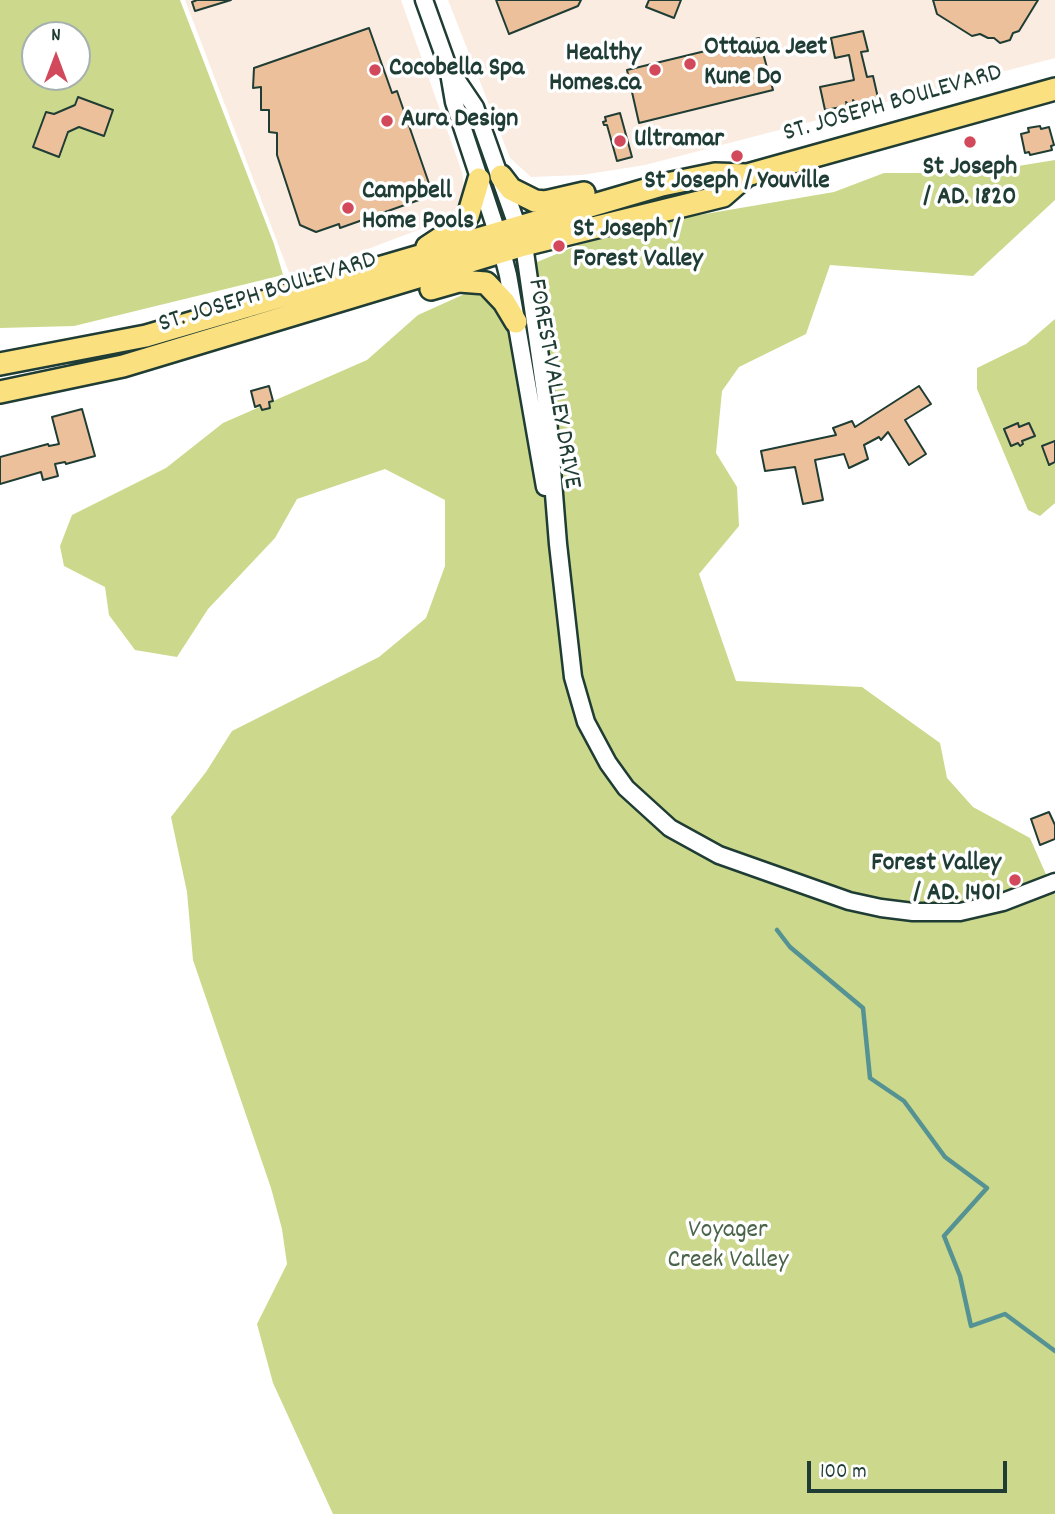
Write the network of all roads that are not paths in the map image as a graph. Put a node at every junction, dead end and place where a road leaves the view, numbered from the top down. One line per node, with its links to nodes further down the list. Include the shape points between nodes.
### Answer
1 (424, 0): 2 (street)
2 (448, 67): 5 (street, FOREST VALLEY DRIVE, via 475,107); 6 (street, FOREST VALLEY DRIVE, via 454,102)
3 (1055, 89): 4 (main road, ST. JOSEPH BOULEVARD)
4 (747, 175): 7 (main road, ST. JOSEPH BOULEVARD, via 715,174); 8 (main road, ST. JOSEPH BOULEVARD, via 723,196)
5 (501, 176): 7 (main road, via 511,189 545,202 635,181); 8 (street, FOREST VALLEY DRIVE)
6 (479, 179): 9 (street, FOREST VALLEY DRIVE); 10 (main road, via 462,224)
7 (662, 185): 8 (main road, ST. JOSEPH BOULEVARD)
8 (521, 235): 9 (main road, ST. JOSEPH BOULEVARD); 15 (street, FOREST VALLEY DRIVE, via 547,406)
9 (499, 242): 10 (main road, ST. JOSEPH BOULEVARD); 11 (street, FOREST VALLEY DRIVE); 13 (main road, ST. JOSEPH BOULEVARD)
10 (408, 260): 12 (main road, ST. JOSEPH BOULEVARD, via 146,336)
11 (516, 321): 13 (main road, via 486,283 459,281 155,369); 15 (street, FOREST VALLEY DRIVE)
12 (0, 364)
13 (122, 366): 14 (main road, ST. JOSEPH BOULEVARD)
14 (0, 392)
15 (558, 544): 16 (street, FOREST VALLEY DRIVE, via 573,677 586,722 626,788 670,828 719,855 881,908 960,912)
16 (1055, 882)

